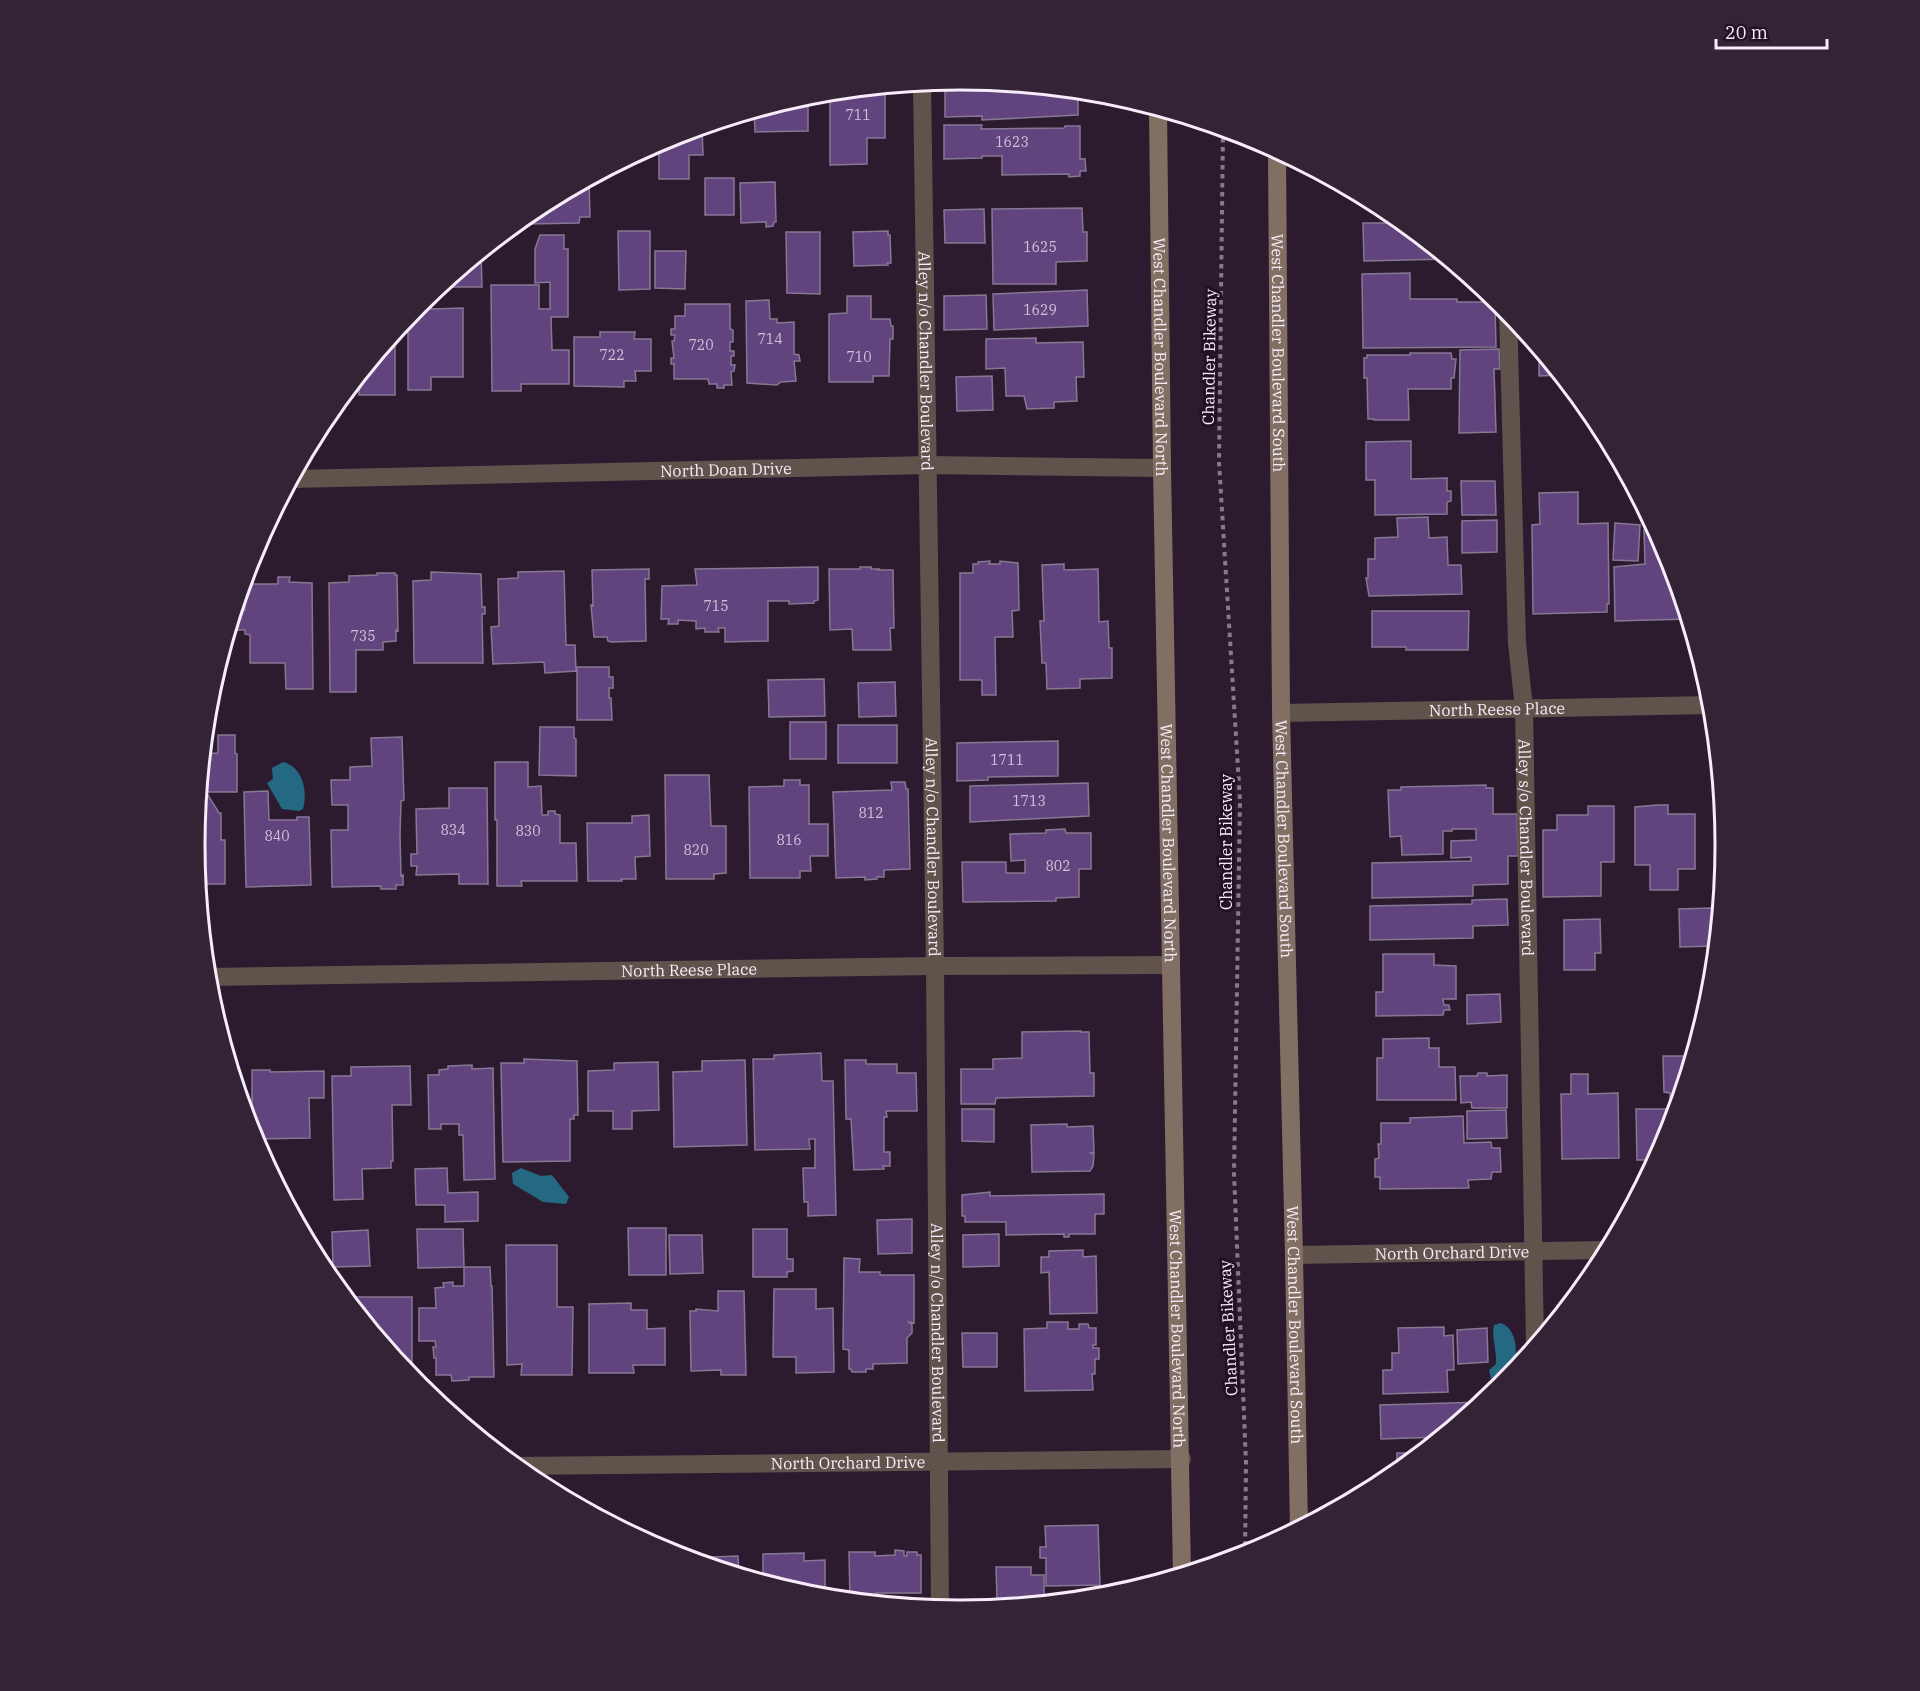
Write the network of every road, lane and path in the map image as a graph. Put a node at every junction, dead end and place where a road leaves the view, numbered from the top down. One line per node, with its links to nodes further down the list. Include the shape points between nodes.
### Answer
1 (922, 92): 6 (street, Alley n/o Chandler Boulevard)
2 (1158, 117): 7 (main road, West Chandler Boulevard North)
3 (1223, 138): 23 (path, Chandler Bikeway, via 1219,462 1240,801 1234,1173 1246,1463)
4 (1281, 162): 11 (main road, West Chandler Boulevard South)
5 (1508, 326): 10 (street, Alley s/o Chandler Boulevard, via 1517,643)
6 (928, 465): 7 (street, North Doan Drive); 8 (street, North Doan Drive); 13 (street, Alley n/o Chandler Boulevard)
7 (1162, 468): 12 (main road, West Chandler Boulevard North)
8 (300, 479)
9 (1702, 705): 10 (street, North Reese Place)
10 (1524, 708): 11 (street, North Reese Place); 16 (street, Alley s/o Chandler Boulevard)
11 (1281, 713): 17 (main road, West Chandler Boulevard South)
12 (1171, 965): 13 (street, North Reese Place); 19 (main road, West Chandler Boulevard North)
13 (935, 966): 14 (street, North Reese Place); 20 (street, Alley n/o Chandler Boulevard)
14 (216, 977)
15 (1597, 1250): 16 (street, North Orchard Drive)
16 (1533, 1251): 17 (street, North Orchard Drive); 18 (street, Alley s/o Chandler Boulevard)
17 (1294, 1255): 22 (main road, West Chandler Boulevard South)
18 (1535, 1335)
19 (1182, 1459): 20 (street, North Orchard Drive); 24 (main road, West Chandler Boulevard North)
20 (938, 1463): 21 (street, North Orchard Drive); 25 (street, Alley n/o Chandler Boulevard)
21 (529, 1466)
22 (1299, 1520)
23 (1245, 1545)
24 (1182, 1567)
25 (940, 1600)

